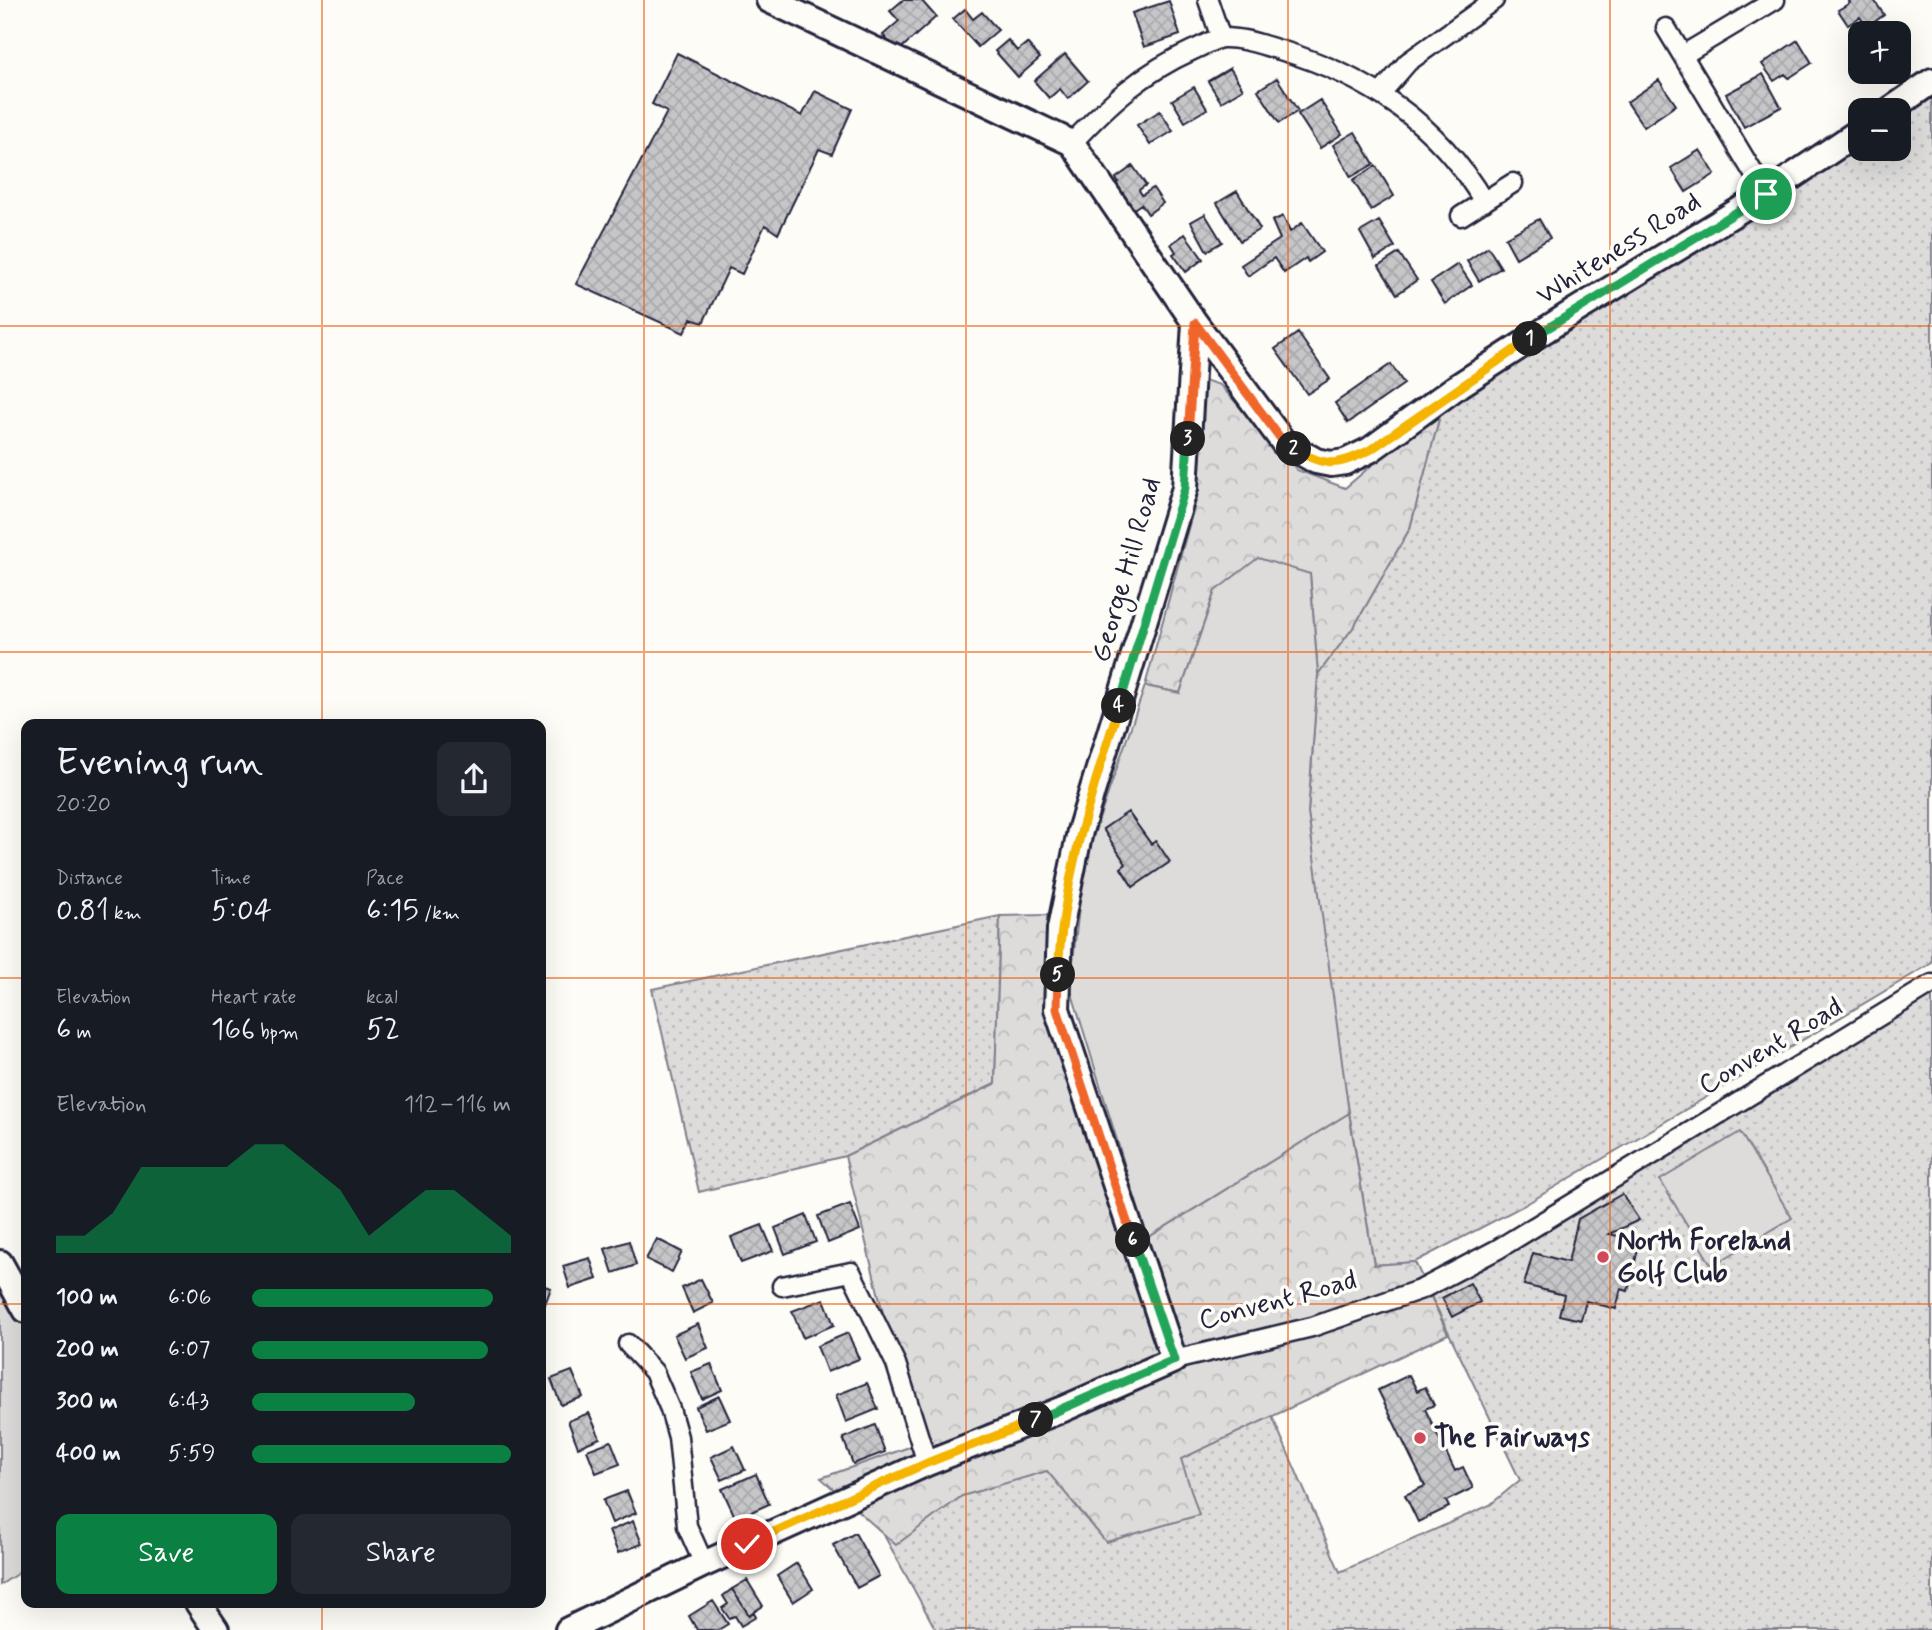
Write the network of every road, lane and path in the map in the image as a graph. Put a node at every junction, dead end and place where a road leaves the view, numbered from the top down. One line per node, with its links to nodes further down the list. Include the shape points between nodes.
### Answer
1 (769, 0): 12 (street)
2 (1208, 0): 6 (street)
3 (1494, 0): 9 (street, via 1408,62)
4 (1774, 0): 7 (street)
5 (1666, 28): 7 (street)
6 (1221, 38): 9 (street, via 1302,57); 12 (street, via 1157,66 1109,103)
7 (1683, 55): 14 (street)
8 (1932, 81): 10 (street)
9 (1382, 92): 15 (street, via 1437,139 1470,178)
10 (1907, 98)
11 (1848, 139): 14 (street, Whiteness Road)
12 (1072, 144): 17 (street)
13 (1513, 183): 15 (street)
14 (1766, 194): 17 (street, Whiteness Road, via 1570,314 1370,450 1345,462 1316,461 1284,443)
15 (1483, 202): 16 (street)
16 (1461, 216)
17 (1195, 323): 23 (street, George Hill Road, via 1185,488 1080,831 1060,929 1057,1009)
18 (1932, 984): 23 (street, Convent Road, via 1498,1249 1422,1289 1312,1327)
19 (0, 1263): 21 (street)
20 (782, 1286): 24 (street, via 851,1272 896,1364)
21 (21, 1301)
22 (628, 1344): 25 (street, via 654,1372 670,1409 678,1437 687,1526)
23 (1174, 1360): 24 (street, Convent Road)
24 (927, 1463): 25 (street, Convent Road)
25 (704, 1564): 28 (street, Convent Road)
26 (201, 1608): 27 (street)
27 (216, 1630)
28 (568, 1630)

